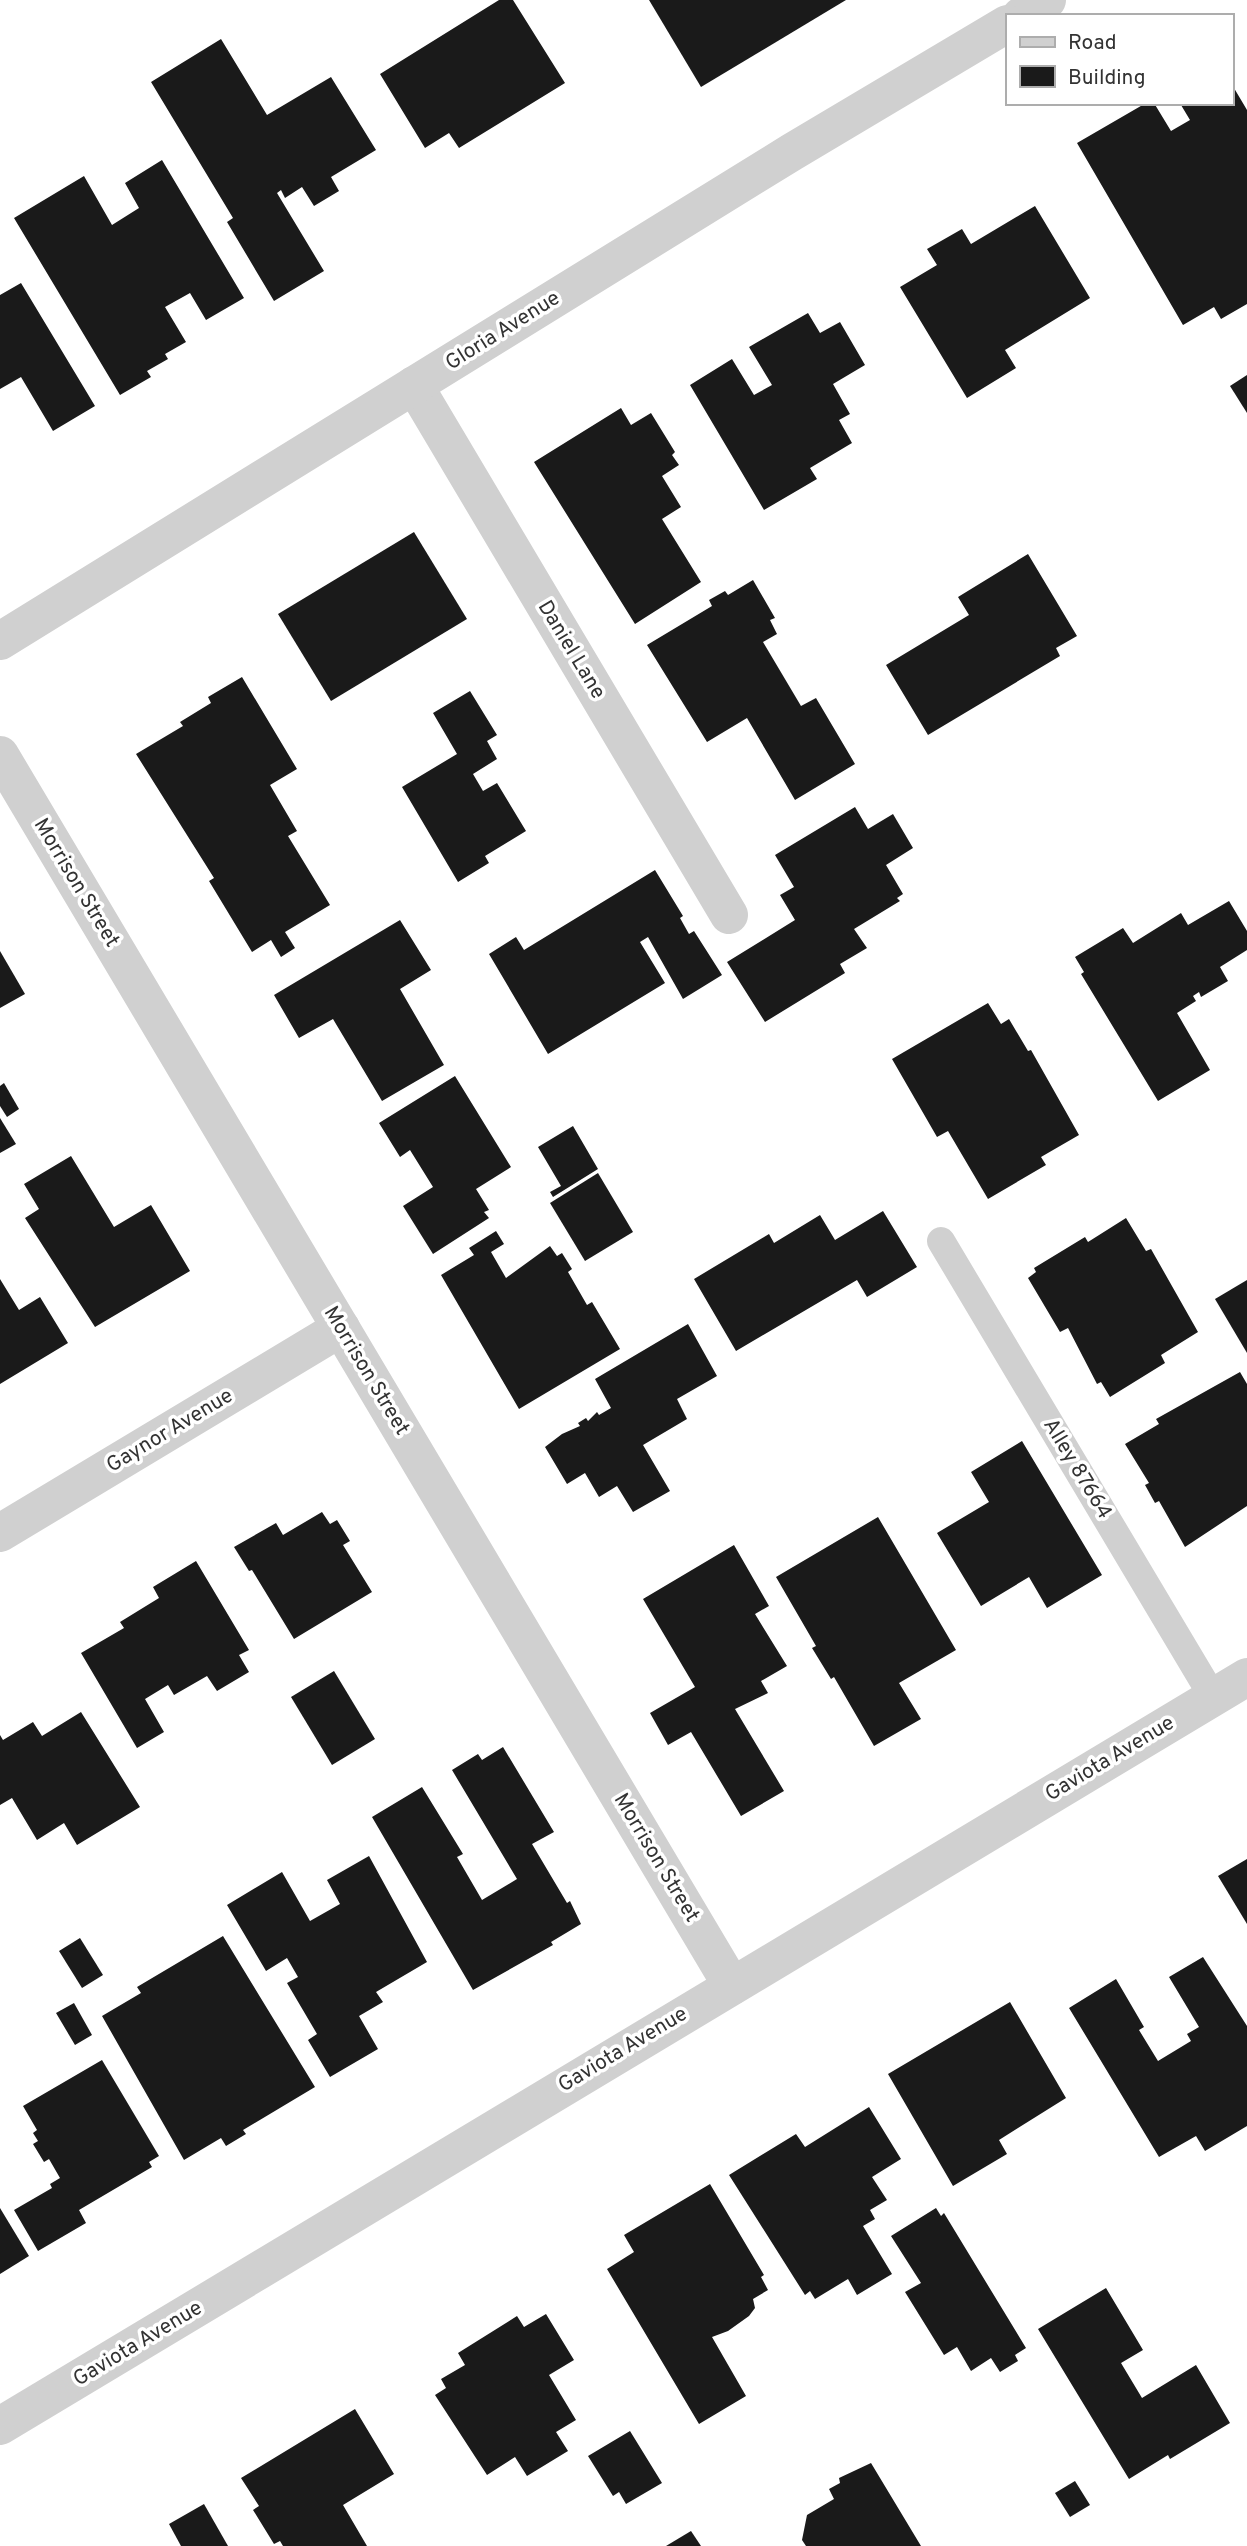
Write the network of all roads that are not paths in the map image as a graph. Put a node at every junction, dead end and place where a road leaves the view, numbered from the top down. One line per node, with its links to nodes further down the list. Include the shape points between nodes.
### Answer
1 (1006, 22): 2 (street, Gloria Avenue)
2 (414, 385): 3 (street, Gloria Avenue); 5 (street, Daniel Lane)
3 (0, 641)
4 (0, 755): 7 (street, Morrison Street)
5 (729, 915)
6 (941, 1241): 10 (lane, Alley 87664)
7 (341, 1328): 8 (street, Gaynor Avenue); 11 (street, Morrison Street)
8 (0, 1533)
9 (1247, 1677): 10 (street, Gaviota Avenue)
10 (1213, 1697): 11 (street, Gaviota Avenue)
11 (732, 1986): 12 (street, Gaviota Avenue)
12 (0, 2426)

